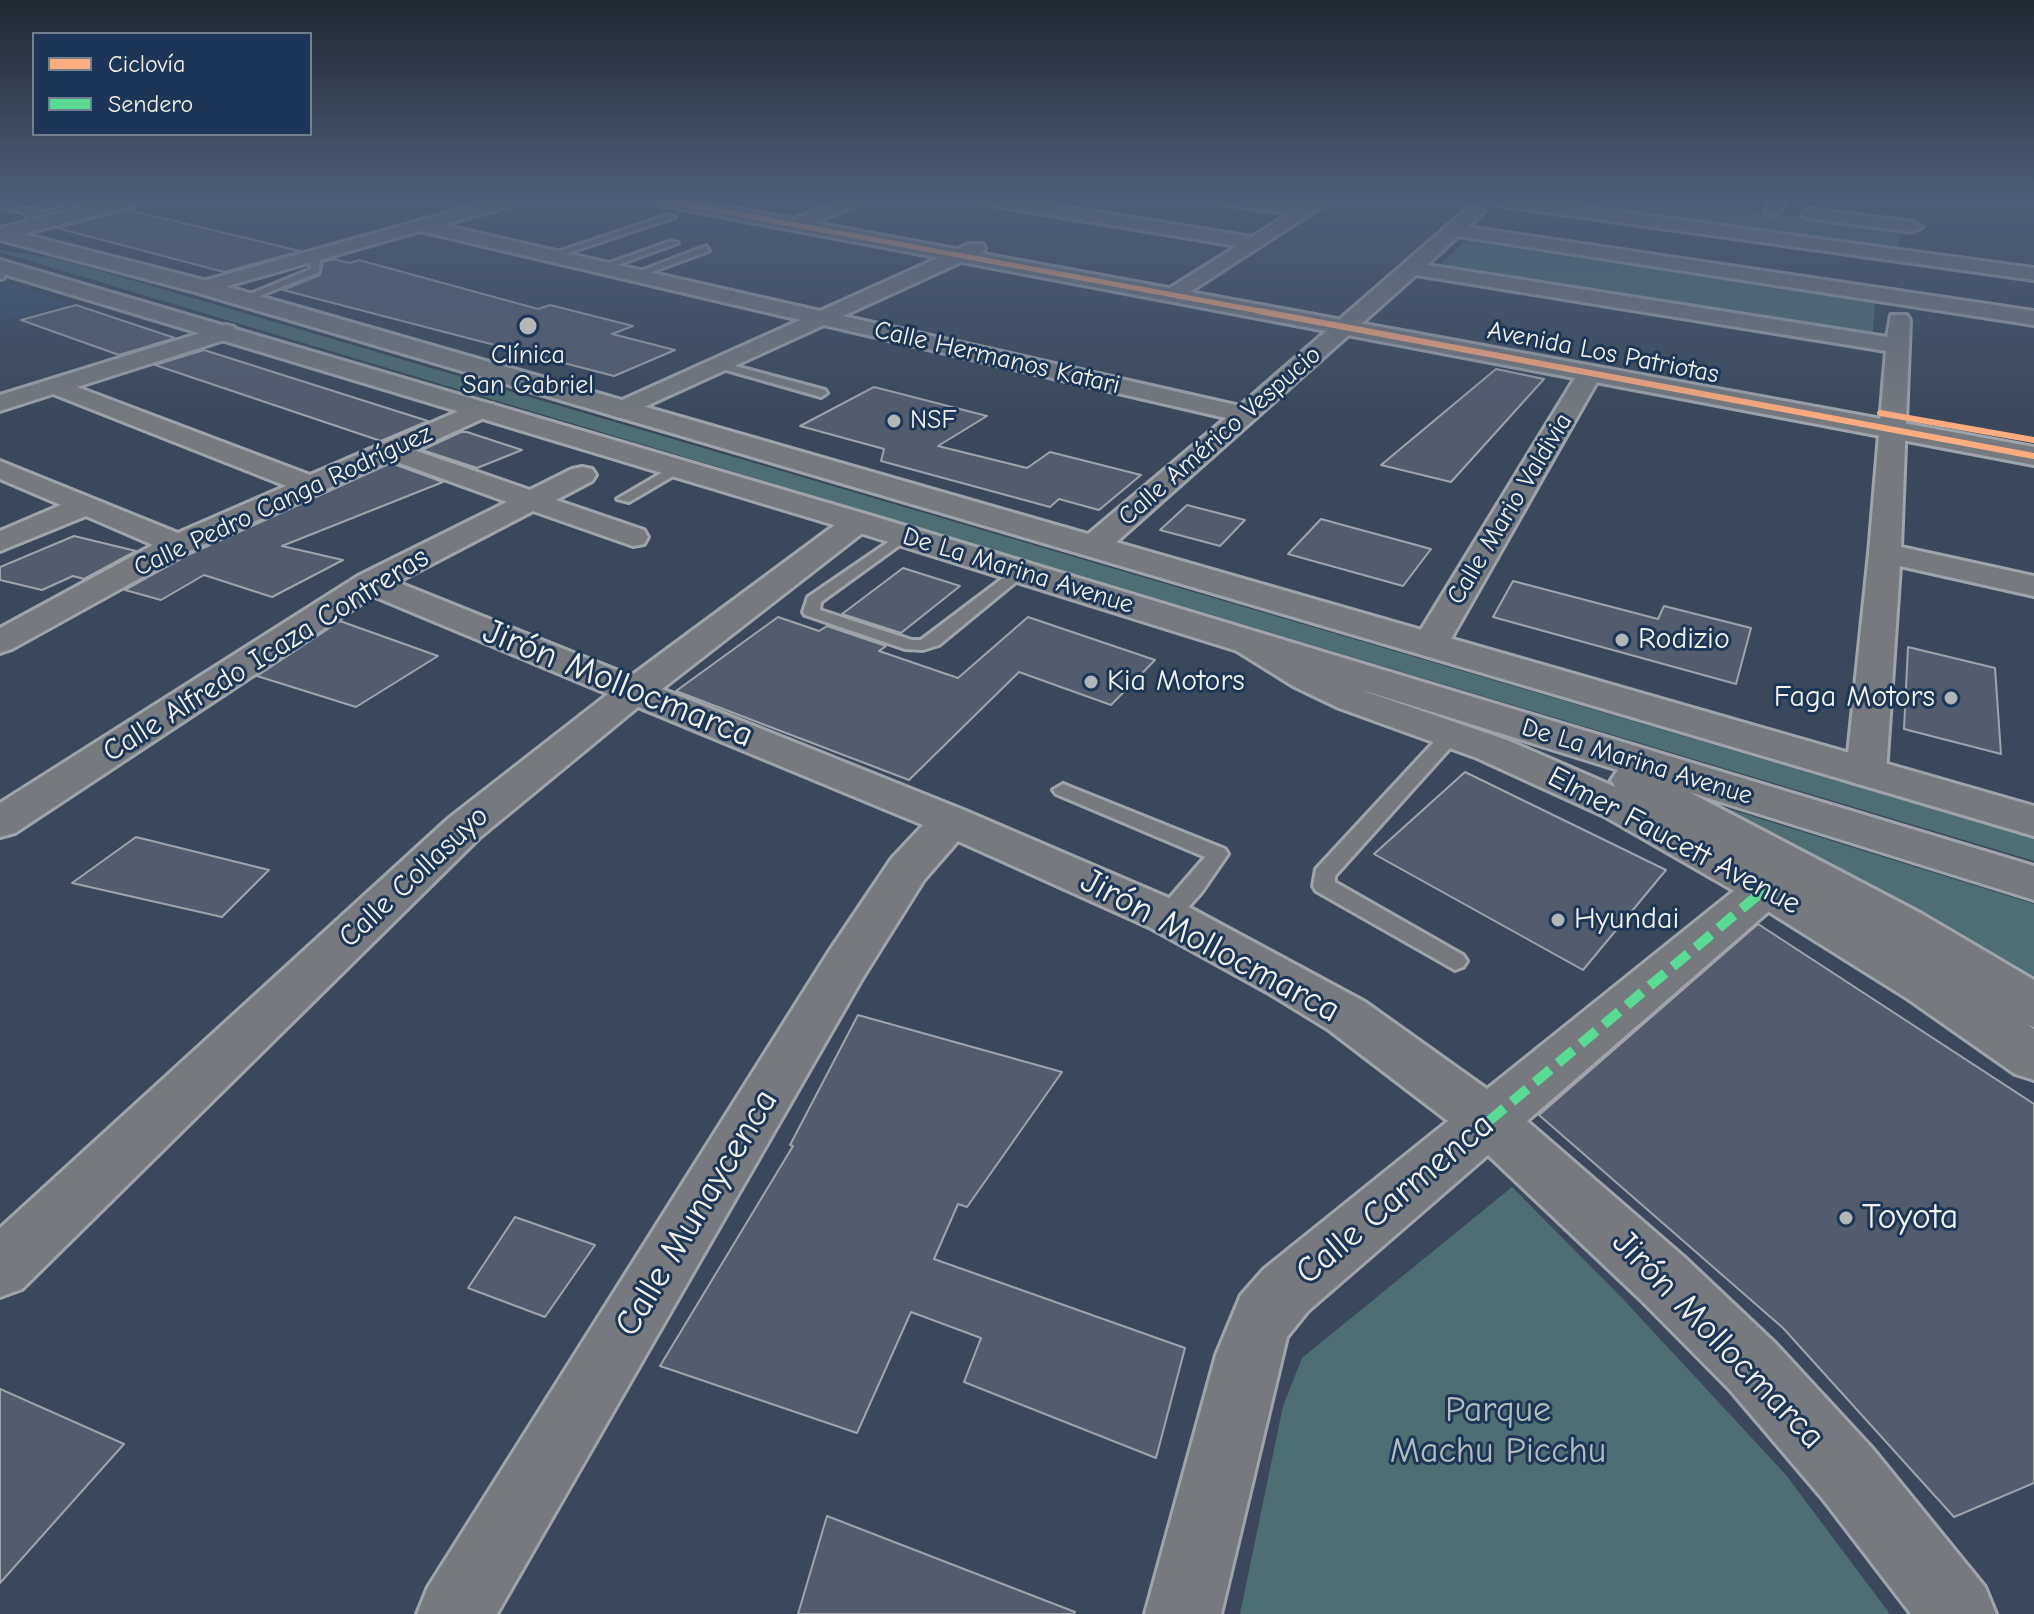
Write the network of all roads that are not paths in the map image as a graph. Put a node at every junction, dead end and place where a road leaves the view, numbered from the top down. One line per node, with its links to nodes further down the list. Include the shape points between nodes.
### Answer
1 (5, 272): 21 (main road, De La Marina Avenue)
2 (147, 272): 15 (main road, De La Marina Avenue, via 203,287)
3 (277, 272): 15 (street)
4 (311, 272): 14 (lane)
5 (624, 272): 13 (street, Calle Hermanos Katari)
6 (642, 272): 13 (lane)
7 (923, 272): 18 (street)
8 (1078, 272): 16 (main road, Avenida Los Patriotas)
9 (1209, 272): 16 (street)
10 (1407, 272): 20 (street, Calle Américo Vespucio)
11 (1439, 272): 22 (street)
12 (1732, 272): 17 (street)
13 (635, 275): 18 (street, Calle Hermanos Katari)
14 (284, 284): 15 (lane); 15 (lane)
15 (240, 288): 31 (main road, De La Marina Avenue)
16 (1180, 291): 20 (main road, Avenida Los Patriotas)
17 (1900, 298): 19 (street); 22 (street)
18 (822, 318): 23 (street); 32 (street, Calle Hermanos Katari)
19 (2034, 318)
20 (1352, 322): 24 (main road, Avenida Los Patriotas); 32 (street, Calle Américo Vespucio); 33 (main road, Avenida Los Patriotas)
21 (226, 332): 26 (street); 30 (main road, De La Marina Avenue)
22 (1898, 346): 33 (street)
23 (720, 365): 27 (lane); 31 (street)
24 (1590, 373): 33 (main road, Avenida Los Patriotas); 56 (street, Calle Mario Valdivia)
25 (0, 384): 28 (street)
26 (53, 386): 28 (street); 40 (street)
27 (821, 393)
28 (26, 395): 29 (street)
29 (0, 403)
30 (484, 409): 35 (street, Calle Pedro Canga Rodríguez); 37 (main road, De La Marina Avenue)
31 (620, 410): 49 (main road, De La Marina Avenue)
32 (1245, 415): 49 (street, Calle Américo Vespucio)
33 (1892, 422): 34 (main road, Avenida Los Patriotas); 36 (main road, Avenida Los Patriotas); 50 (street)
34 (2034, 440)
35 (389, 450): 40 (street, Calle Pedro Canga Rodríguez); 42 (street)
36 (2034, 456)
37 (680, 468): 41 (lane); 44 (main road, De La Marina Avenue)
38 (0, 469): 43 (street)
39 (582, 475): 42 (street, Calle Alfredo Icaza Contreras)
40 (309, 485): 48 (street, Calle Pedro Canga Rodríguez)
41 (624, 499)
42 (530, 500): 46 (street); 52 (street, Calle Alfredo Icaza Contreras)
43 (85, 506): 47 (street); 48 (street)
44 (858, 522): 45 (main road, De La Marina Avenue); 57 (street, Calle Collasuyo)
45 (903, 536): 51 (main road, De La Marina Avenue); 51 (lane, via 814,600 811,612 923,645)
46 (633, 537)
47 (0, 542)
48 (178, 544): 54 (street, Calle Pedro Canga Rodríguez)
49 (1092, 547): 56 (main road, De La Marina Avenue)
50 (1885, 553): 53 (street); 60 (street)
51 (1020, 572): 55 (main road, De La Marina Avenue)
52 (370, 583): 57 (street, Jirón Mollocmarca); 64 (street, Calle Alfredo Icaza Contreras)
53 (2034, 586)
54 (0, 642)
55 (1250, 643): 58 (main road, Elmer Faucett Avenue, via 1353,700); 59 (main road, De La Marina Avenue)
56 (1429, 646): 60 (main road, De La Marina Avenue)
57 (635, 691): 62 (street, Jirón Mollocmarca); 72 (street, Calle Collasuyo, via 464,828)
58 (1452, 734): 66 (main road, Elmer Faucett Avenue, via 1620,806); 68 (lane, via 1324,874 1324,886)
59 (1546, 734): 65 (main road, De La Marina Avenue); 69 (main road, via 1905,927)
60 (1866, 773): 63 (main road, De La Marina Avenue)
61 (1063, 790): 67 (lane, via 1218,854)
62 (951, 821): 67 (street, Jirón Mollocmarca); 73 (street, Calle Munaycenca, via 908,869 845,966)
63 (2034, 821)
64 (0, 823)
65 (2034, 883)
66 (1767, 888): 70 (main road, Elmer Faucett Avenue); 71 (street, Calle Carmenca)
67 (1167, 916): 71 (street, Jirón Mollocmarca, via 1347,1016)
68 (1455, 961)
69 (2034, 1006)
70 (2034, 1058)
71 (1489, 1121): 74 (street, Calle Carmenca, via 1286,1290 1263,1317 1248,1355); 75 (street, Jirón Mollocmarca, via 1753,1367 1847,1473)
72 (0, 1268)
73 (455, 1614)
74 (1183, 1614)
75 (1958, 1614)

